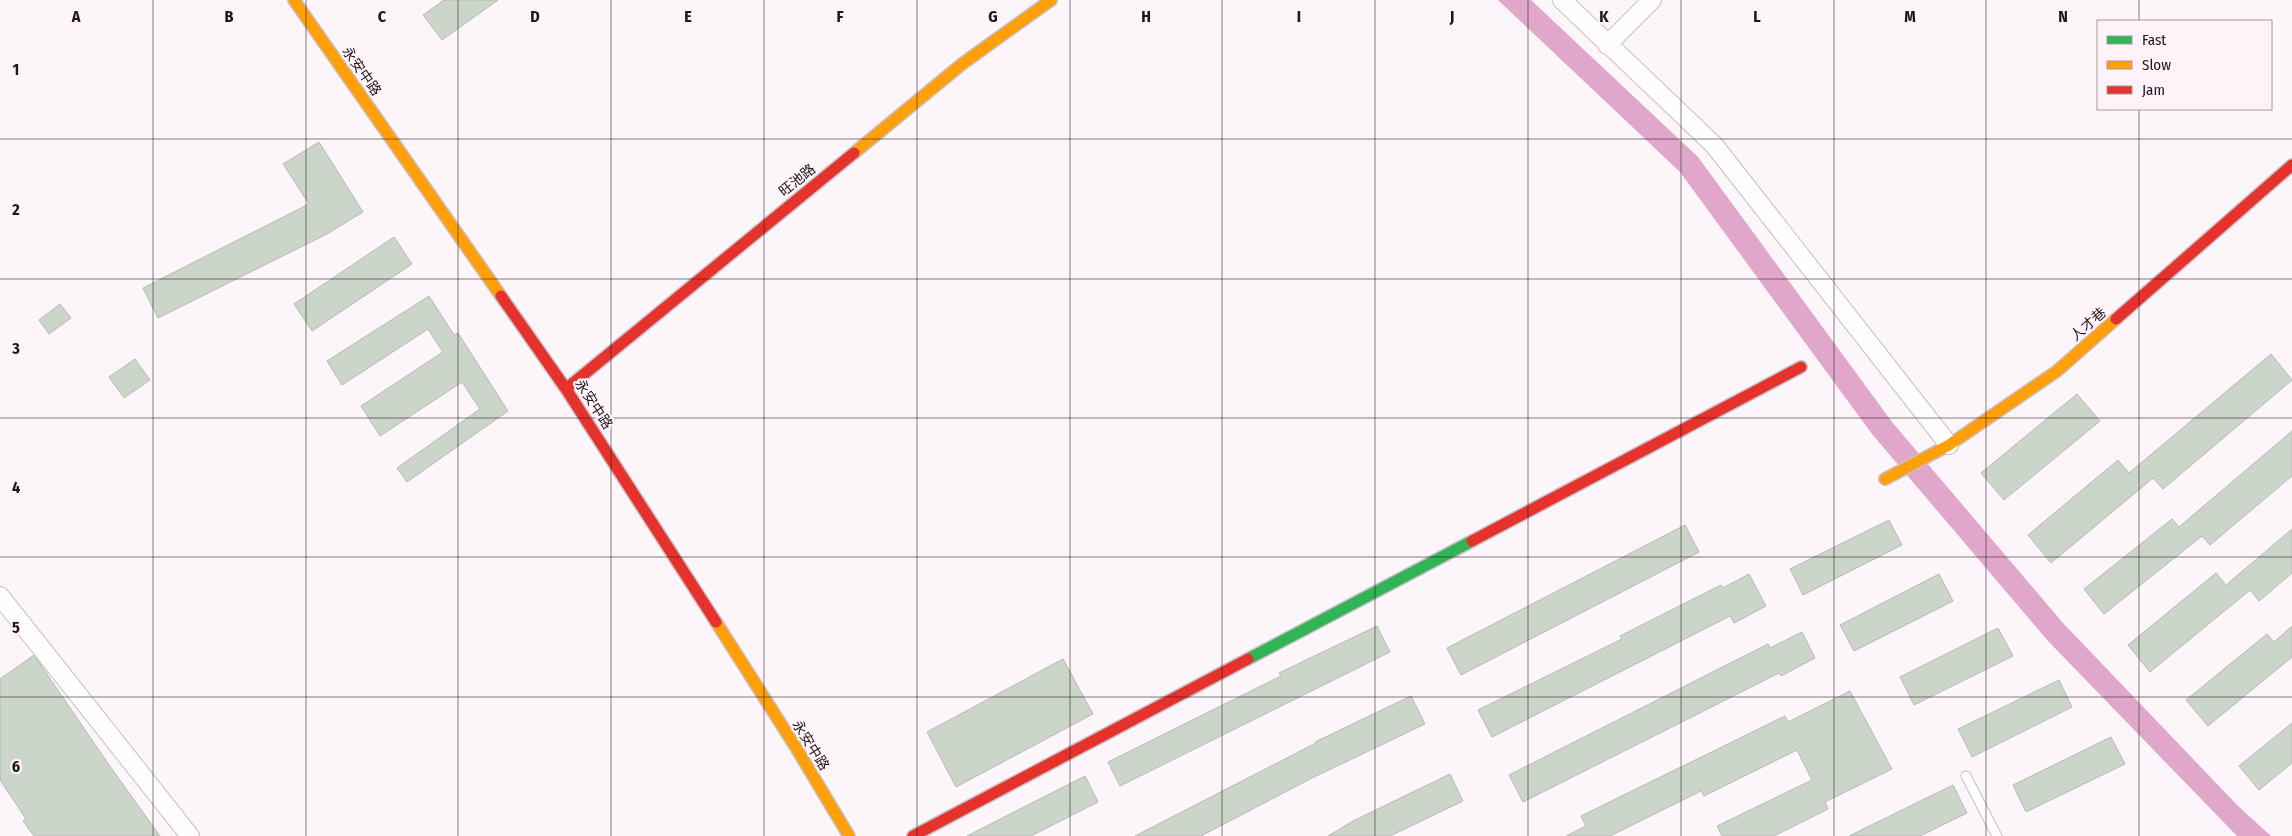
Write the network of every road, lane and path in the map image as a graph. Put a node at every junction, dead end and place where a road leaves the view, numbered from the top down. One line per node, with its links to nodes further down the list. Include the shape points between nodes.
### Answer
1 (294, 0): 8 (street, 永安中路)
2 (1051, 0): 8 (street, 旺池路, via 962,64)
3 (1562, 0): 5 (street)
4 (1652, 0): 5 (street)
5 (1607, 45): 9 (street, via 1714,145)
6 (2292, 165): 9 (street, 人才巷, via 2057,371)
7 (1801, 367): 15 (street)
8 (566, 388): 14 (street, 永安中路)
9 (1944, 447): 10 (street, 人才巷)
10 (1888, 477)
11 (0, 596): 13 (street)
12 (1966, 776): 16 (lane)
13 (190, 836)
14 (849, 836)
15 (913, 836)
16 (1997, 836)

